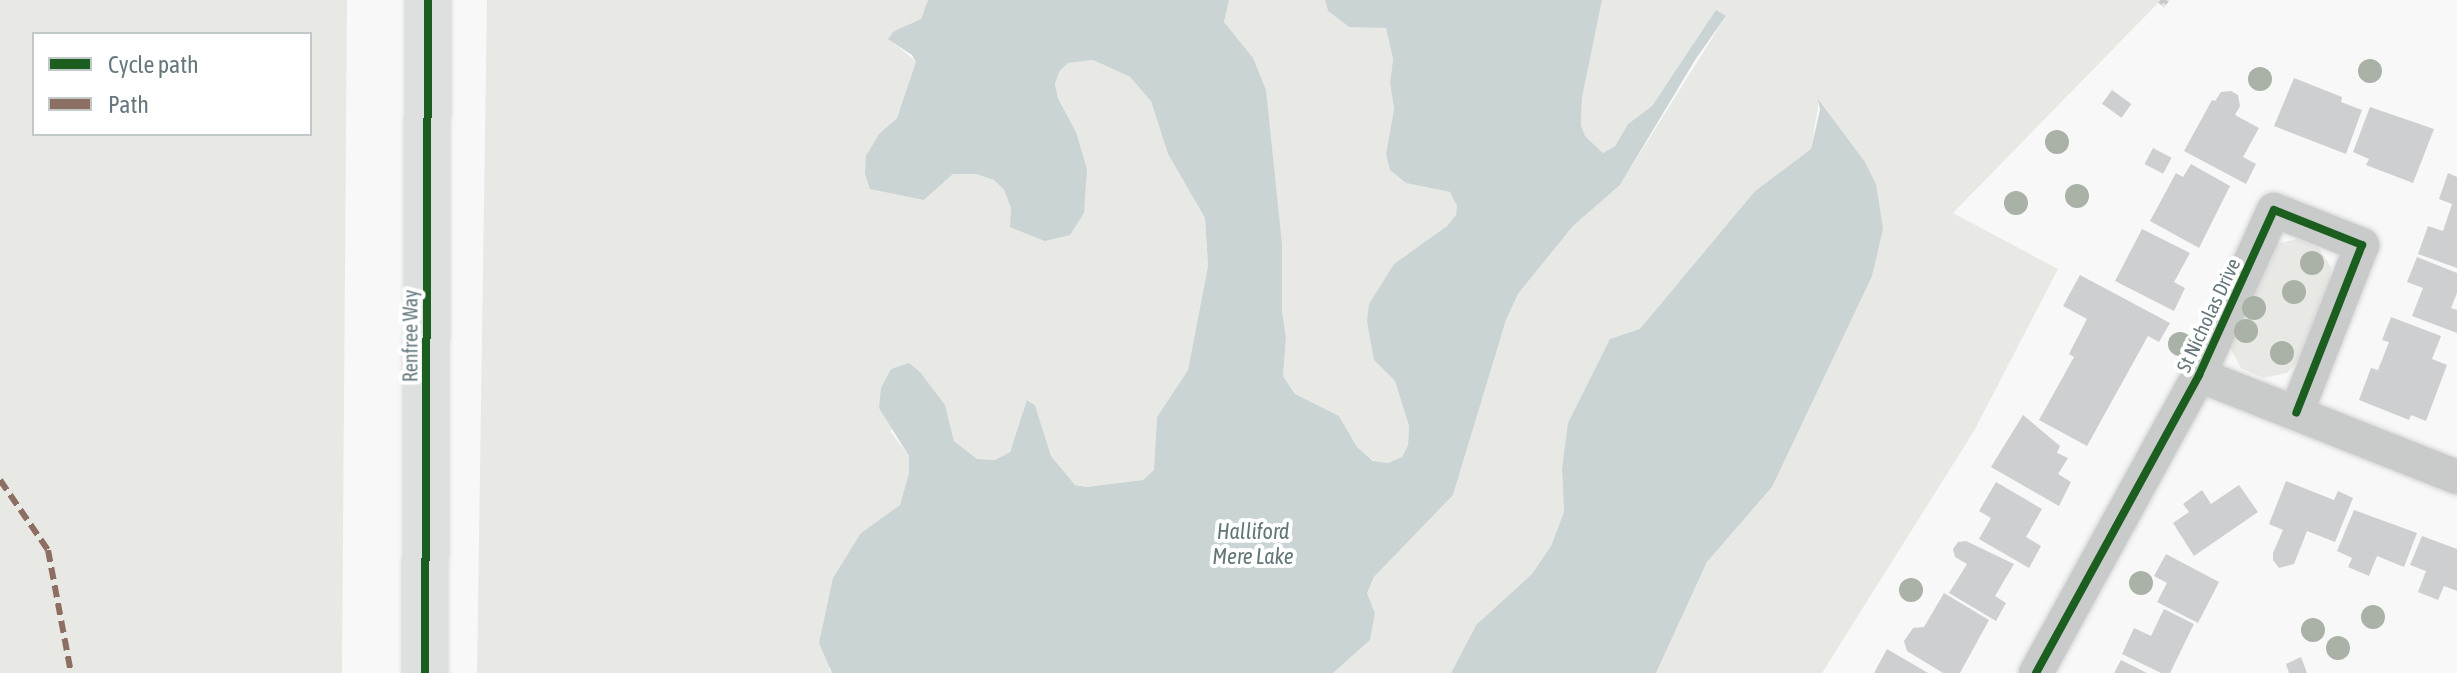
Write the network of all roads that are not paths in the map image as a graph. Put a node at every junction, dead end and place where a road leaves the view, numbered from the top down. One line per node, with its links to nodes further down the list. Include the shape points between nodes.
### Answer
1 (428, 0): 5 (main road, Renfree Way)
2 (2199, 375): 3 (street, St Nicholas Drive); 3 (street, St Nicholas Drive, via 2274,210 2362,245); 6 (street, St Nicholas Drive)
3 (2296, 413): 4 (street, St Nicholas Drive)
4 (2457, 477)
5 (425, 673)
6 (2036, 673)

